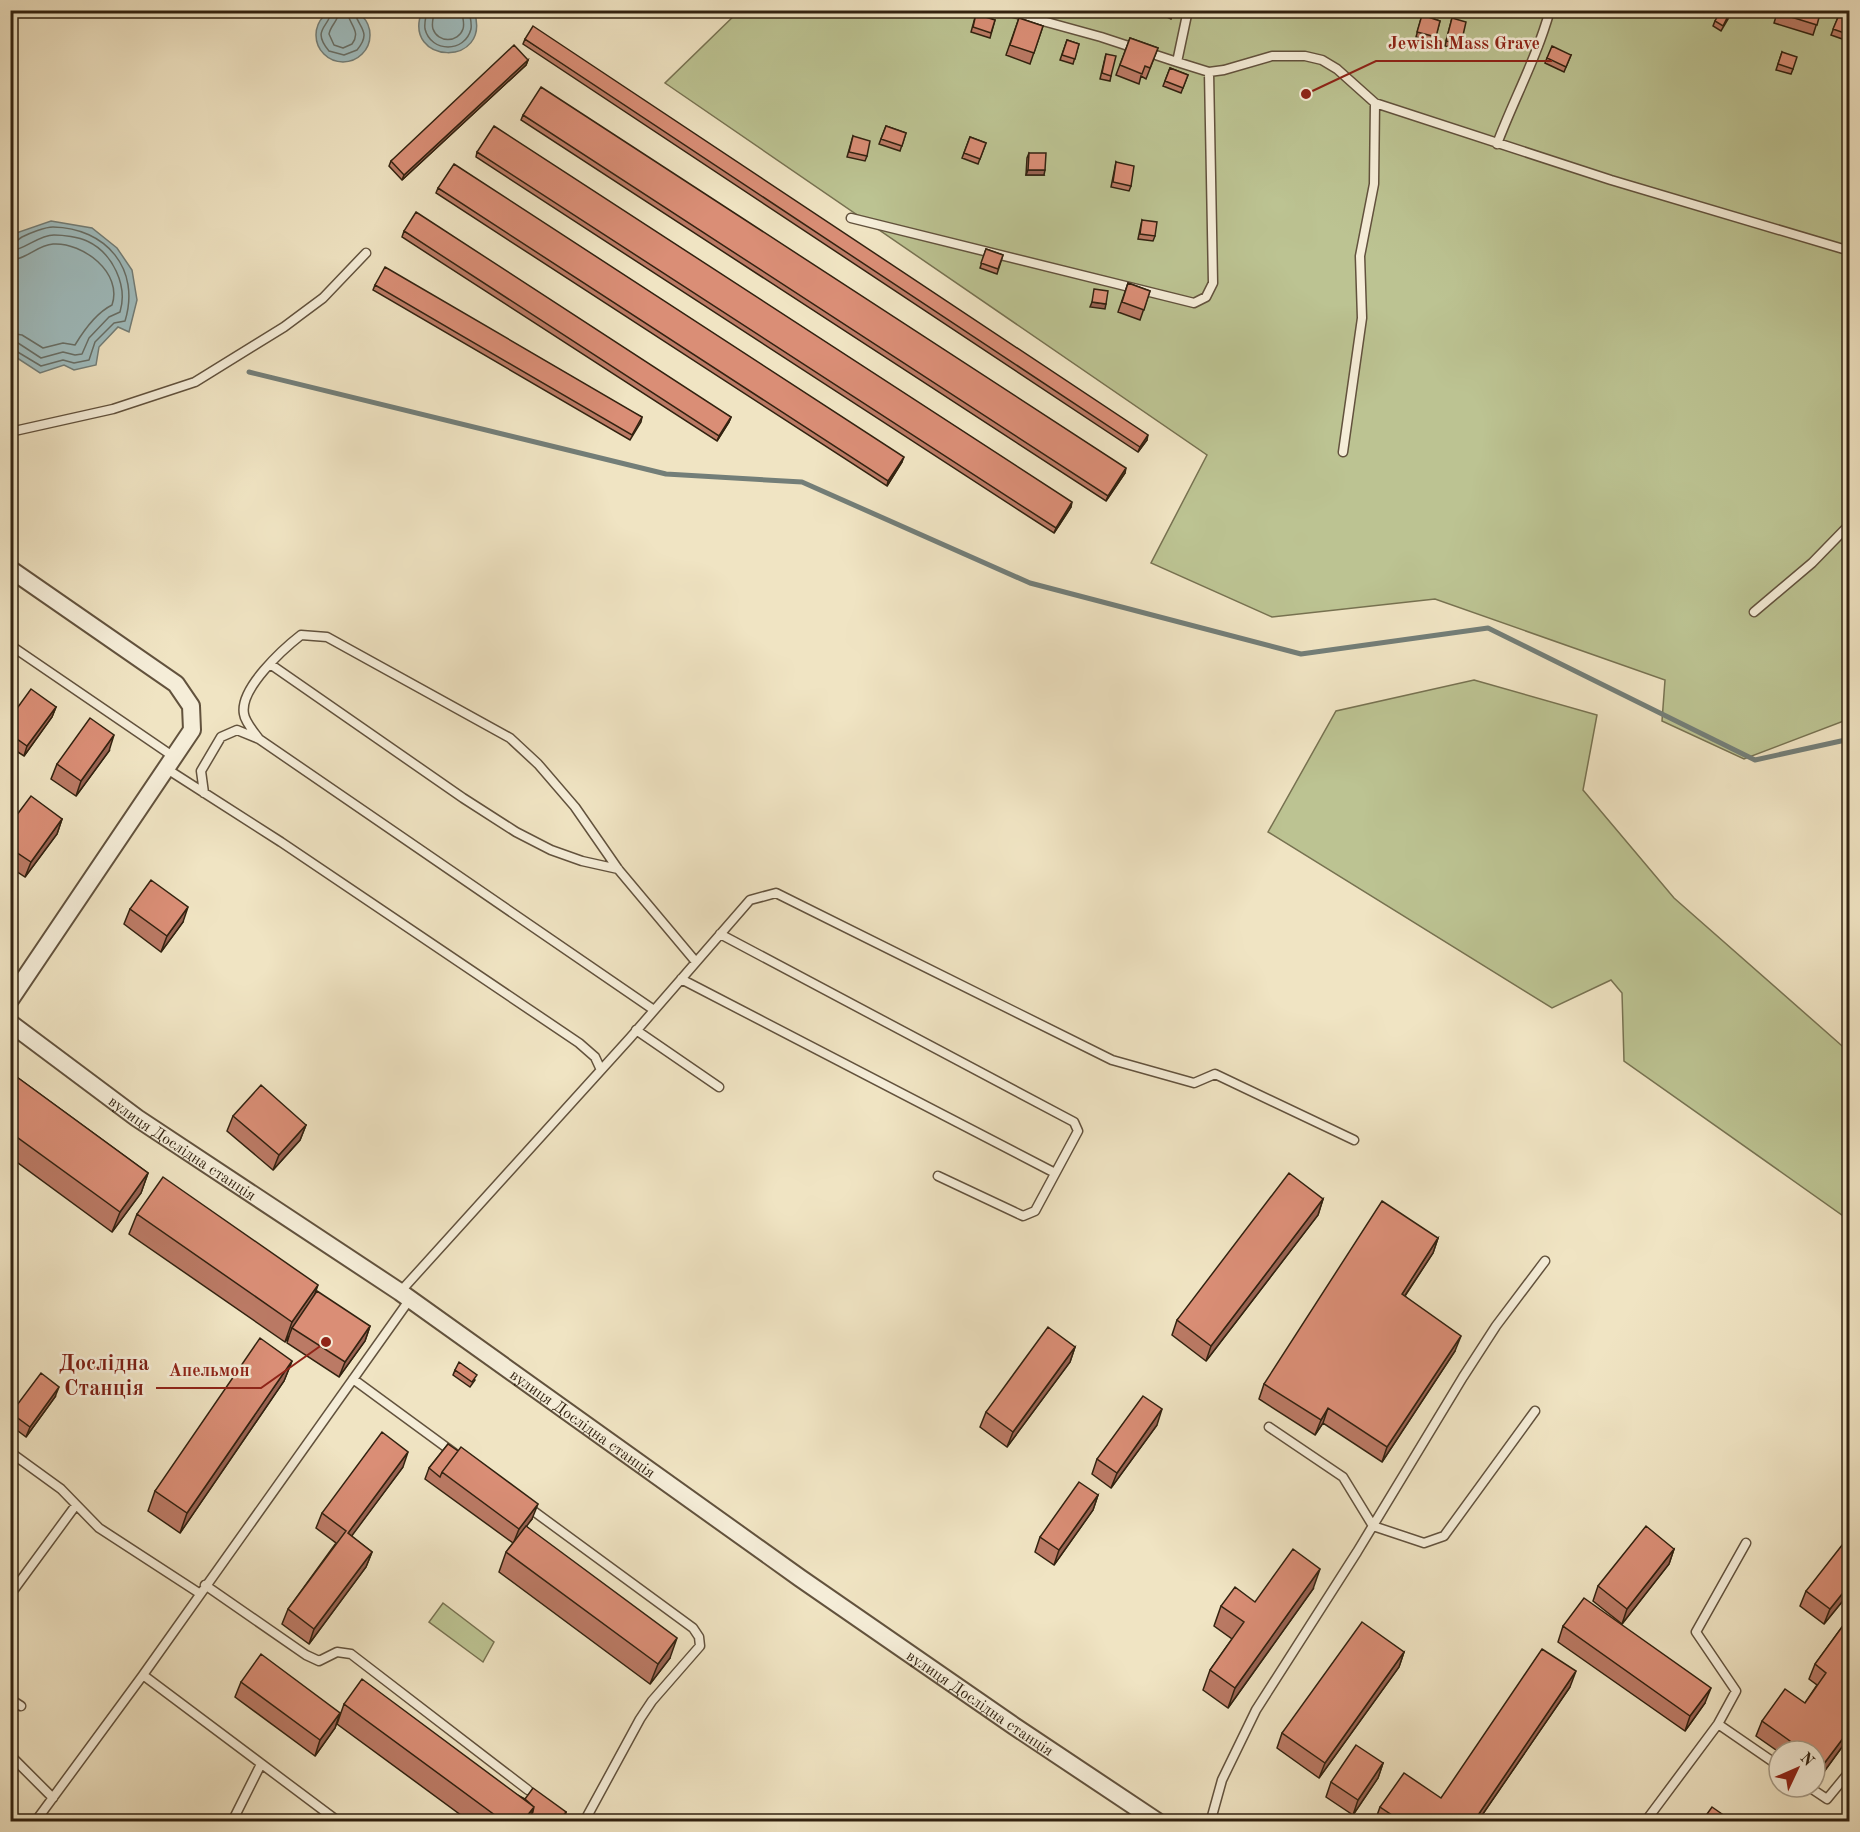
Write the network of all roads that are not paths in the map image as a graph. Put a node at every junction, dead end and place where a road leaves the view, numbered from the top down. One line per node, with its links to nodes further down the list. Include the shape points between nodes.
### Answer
1 (1003, 10): 4 (lane)
2 (1188, 10): 4 (lane)
3 (1550, 10): 7 (lane, via 1541,42)
4 (1177, 62): 5 (lane)
5 (1209, 72): 6 (lane, via 1272,56 1305,56 1337,69); 8 (lane, via 1213,283 1206,297 1194,303)
6 (1375, 103): 7 (lane); 12 (lane, via 1374,184 1360,256 1362,318)
7 (1497, 144): 9 (lane)
8 (851, 218)
9 (1850, 250)
10 (366, 253): 11 (lane, via 323,297 284,327 195,382 112,409)
11 (10, 432)
12 (1343, 452)
13 (1850, 524): 15 (lane, via 1812,563)
14 (10, 569): 19 (street, via 176,684 191,706 192,730)
15 (1754, 612)
16 (10, 645): 19 (lane)
17 (270, 664): 18 (lane, via 244,700 244,716); 21 (lane, via 516,832 582,861); 21 (lane, via 301,635 327,637 510,738 575,807)
18 (259, 739): 20 (lane, via 237,730 221,737 201,771); 26 (lane)
19 (170, 763): 20 (lane); 25 (street)
20 (204, 793): 29 (lane, via 579,1043)
21 (618, 869): 23 (lane)
22 (720, 934): 23 (lane); 31 (lane, via 750,900 776,892 1112,1060 1194,1083 1215,1074); 32 (lane, via 1074,1122 1078,1131)
23 (696, 962): 24 (lane)
24 (681, 979): 26 (lane); 32 (lane)
25 (10, 1000)
26 (654, 1010): 28 (lane)
27 (10, 1023): 35 (street, вулиця Дослідна станція, via 137,1118)
28 (636, 1030): 29 (lane); 30 (lane)
29 (601, 1070): 35 (lane)
30 (719, 1087)
31 (1354, 1140)
32 (1054, 1173): 33 (lane, via 1035,1211 1023,1216)
33 (938, 1176)
34 (1545, 1261): 43 (lane, via 1496,1326)
35 (405, 1296): 36 (lane); 63 (street, вулиця Дослідна станція, via 800,1578)
36 (353, 1379): 40 (lane); 45 (lane)
37 (1535, 1411): 43 (lane, via 1444,1536 1424,1544)
38 (1269, 1427): 43 (lane, via 1343,1477)
39 (10, 1452): 42 (lane, via 61,1488)
40 (466, 1462)
41 (523, 1504): 62 (lane, via 693,1628 699,1637 700,1646 640,1719)
42 (76, 1505): 46 (lane, via 99,1528); 47 (lane)
43 (1373, 1526): 64 (lane, via 1256,1710 1222,1780)
44 (1746, 1543): 51 (lane, via 1696,1632 1736,1691)
45 (205, 1586): 46 (lane); 56 (lane, via 306,1655 319,1661 337,1653 351,1654)
46 (199, 1593): 48 (lane)
47 (10, 1595)
48 (143, 1675): 54 (lane); 57 (lane)
49 (10, 1699): 50 (lane)
50 (21, 1706)
51 (1718, 1724): 53 (lane); 65 (lane)
52 (10, 1755): 57 (lane)
53 (1767, 1758)
54 (261, 1764): 60 (lane); 61 (lane)
55 (1850, 1771): 58 (lane)
56 (528, 1790)
57 (53, 1798): 59 (lane)
58 (1827, 1799)
59 (35, 1821)
60 (232, 1821)
61 (339, 1821)
62 (584, 1821)
63 (1158, 1821)
64 (1208, 1821)
65 (1645, 1821)

